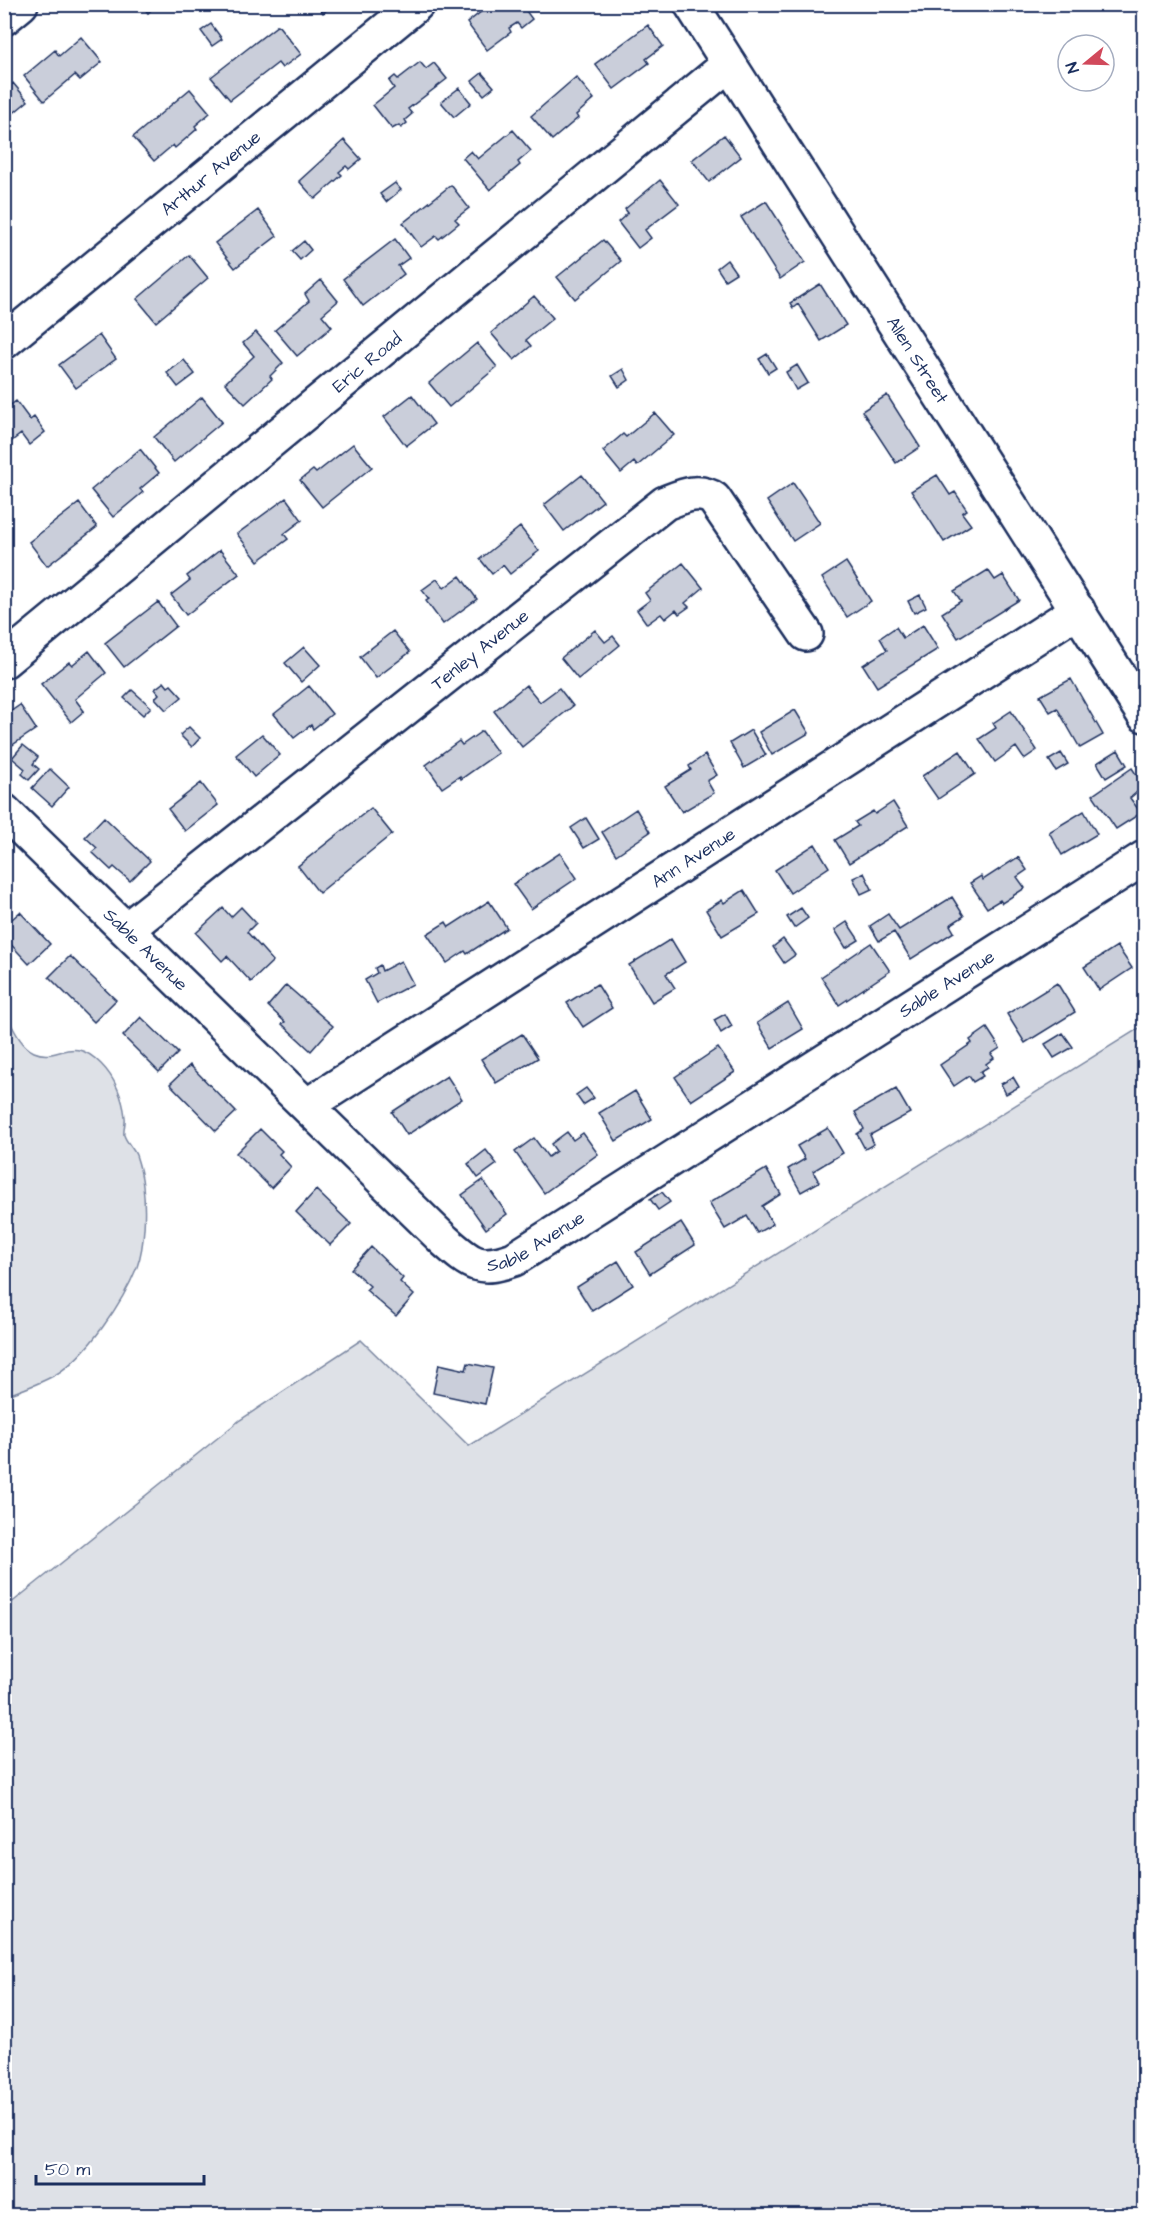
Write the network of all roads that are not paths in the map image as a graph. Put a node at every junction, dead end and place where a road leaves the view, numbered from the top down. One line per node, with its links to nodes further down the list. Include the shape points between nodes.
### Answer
1 (21, 4): 4 (street)
2 (417, 4): 6 (street, Arthur Avenue)
3 (691, 4): 5 (street, Allen Street)
4 (4, 18)
5 (729, 64): 7 (street, Allen Street); 9 (street, Eric Road)
6 (4, 342)
7 (1078, 610): 10 (street, Allen Street); 14 (street, Ann Avenue)
8 (806, 634): 13 (street, Tenley Avenue, via 714,499 708,495 683,495 665,503)
9 (4, 661)
10 (1144, 715)
11 (4, 811): 13 (street, Sable Avenue)
12 (1144, 858): 14 (street, Sable Avenue, via 504,1263 485,1266 460,1254)
13 (127, 929): 14 (street, Sable Avenue)
14 (308, 1105)

